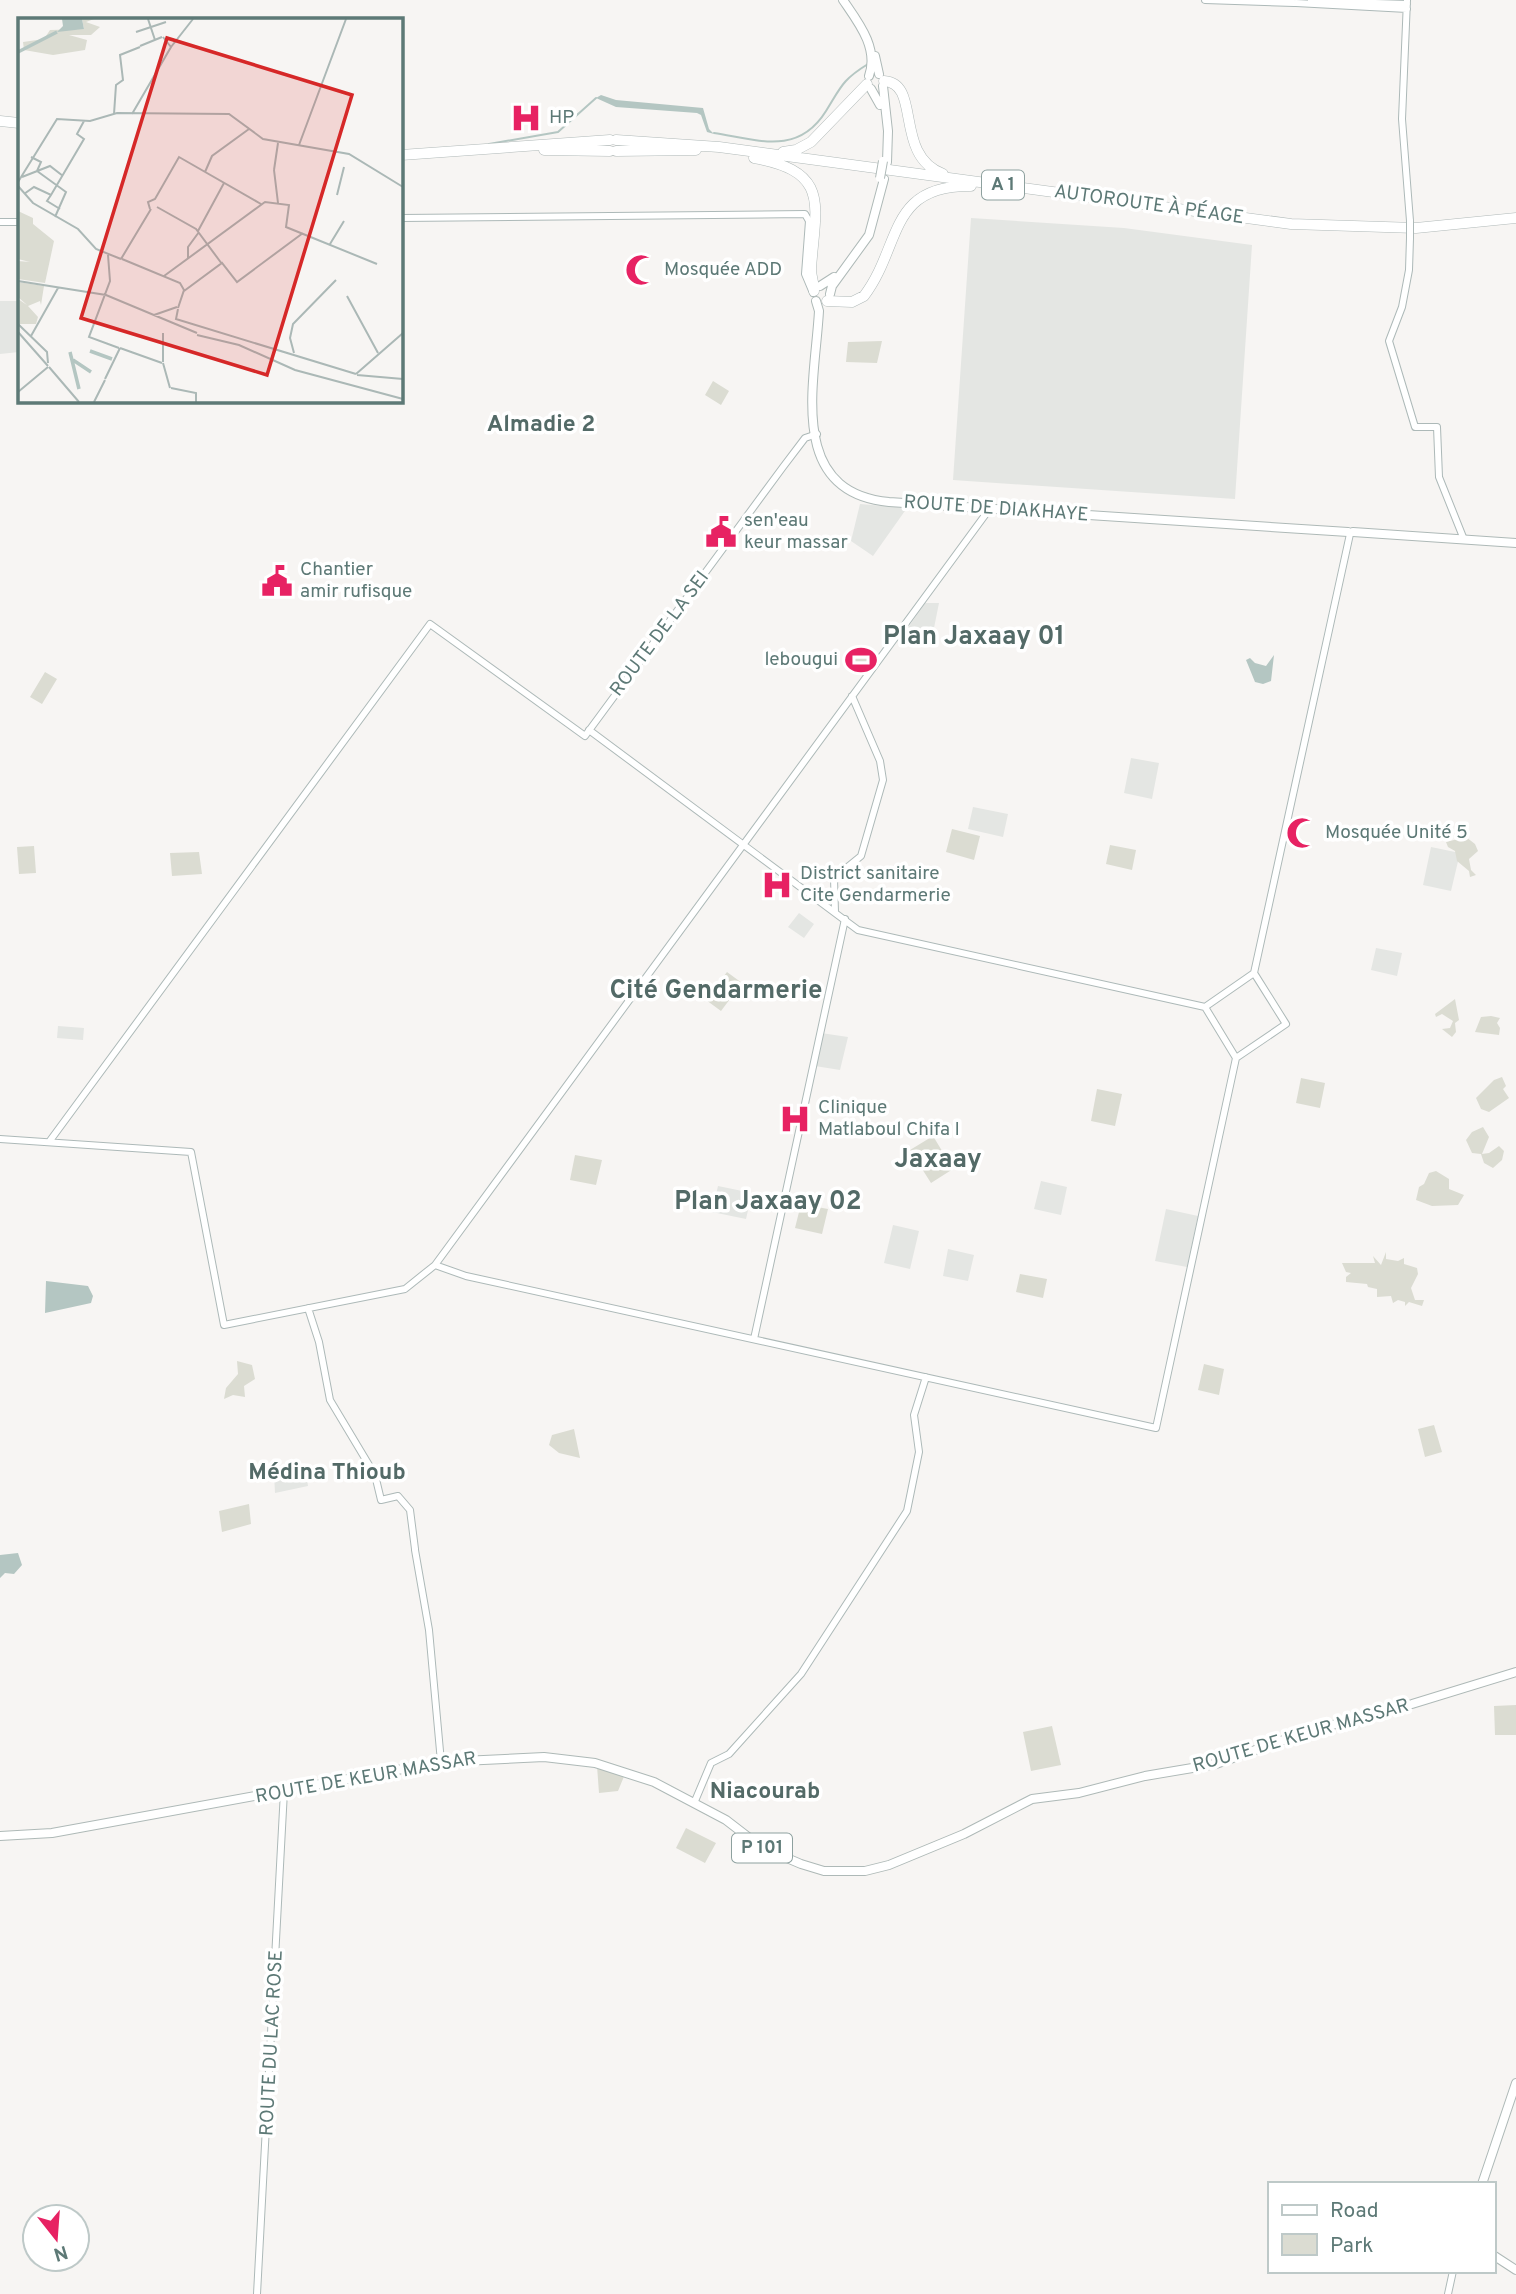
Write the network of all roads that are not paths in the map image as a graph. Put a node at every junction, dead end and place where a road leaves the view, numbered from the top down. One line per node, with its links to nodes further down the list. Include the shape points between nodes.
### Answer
1 (845, 0): 7 (main road, via 867,33); 8 (main road, via 866,39 872,60)
2 (1205, 0): 3 (street)
3 (1248, 1): 4 (street)
4 (1295, 1): 5 (street)
5 (1328, 3): 6 (street)
6 (1407, 4): 25 (street, bridge, via 1402,119 1409,270 1389,341 1415,427 1437,427 1439,477)
7 (882, 80): 8 (main road); 8 (main road); 13 (main road, via 888,131); 15 (highway, via 897,84 904,94 912,138 925,163 942,174)
8 (869, 83): 11 (highway, via 803,147 782,152); 13 (main road, via 883,122)
9 (0, 122): 10 (highway)
10 (18, 125)
11 (721, 150): 12 (highway, A 1, via 613,145); 15 (highway, A 1); 20 (highway, via 789,167 809,184 816,205 811,273)
12 (402, 157)
13 (885, 162): 14 (main road, bridge)
14 (882, 179): 20 (main road, via 865,233 833,279); 21 (main road, via 869,234 832,286)
15 (975, 184): 17 (highway, AUTOROUTE À PÉAGE / A 1, via 1320,226 1416,228); 21 (highway, via 941,188 921,197 901,220 864,296 855,301)
16 (402, 218): 20 (street, via 805,214 809,221 804,274)
17 (1516, 220)
18 (0, 222): 19 (street)
19 (18, 222)
20 (815, 293): 21 (main road); 21 (main road, via 827,288); 22 (main road, ROUTE DE DIAKHAYE, via 819,313)
21 (828, 299): 22 (main road, ROUTE DE DIAKHAYE, via 821,320)
22 (812, 435): 23 (main road, ROUTE DE DIAKHAYE, via 834,474 862,493); 28 (street, ROUTE DE LA SEI)
23 (986, 508): 24 (main road, ROUTE DE DIAKHAYE); 27 (street)
24 (1350, 531): 25 (main road, ROUTE DE DIAKHAYE); 26 (main road, ROUTE DE DIAKHAYE); 31 (street)
25 (1463, 537): 26 (main road, ROUTE DE DIAKHAYE)
26 (1516, 541)
27 (852, 696): 29 (street); 30 (street, via 880,761 883,780 861,856 834,878)
28 (587, 733): 29 (street); 35 (street, via 430,624)
29 (744, 846): 30 (street); 36 (street)
30 (841, 918): 32 (street, via 872,935); 38 (street)
31 (1254, 973): 32 (street); 33 (street, via 1286,1024)
32 (1205, 1007): 33 (street)
33 (1236, 1058): 39 (street, via 1156,1428)
34 (0, 1139): 35 (street)
35 (49, 1142): 37 (street, via 191,1152 224,1325)
36 (435, 1265): 37 (street, via 405,1289); 38 (street)
37 (308, 1308): 41 (street, via 335,1413 375,1475 381,1500 398,1496 410,1510 429,1630)
38 (754, 1339): 39 (street)
39 (926, 1377): 43 (street, via 914,1415 919,1452 907,1511 801,1674 729,1754 711,1763)
40 (1516, 1672): 43 (main road, ROUTE DE KEUR MASSAR / P 101, via 1306,1732 1216,1765 1032,1799 964,1834 865,1871 824,1871 800,1864 761,1847)
41 (441, 1762): 42 (main road, ROUTE DE KEUR MASSAR / P 101); 43 (main road, ROUTE DE KEUR MASSAR / P 101, via 515,1757 587,1762 654,1782)
42 (284, 1791): 44 (main road, ROUTE DE KEUR MASSAR / P 101, via 52,1833); 50 (street, ROUTE DU LAC ROSE)
43 (695, 1801)
44 (0, 1836)
45 (1516, 2082): 46 (main road)
46 (1483, 2182)
47 (1495, 2256): 48 (main road)
48 (1516, 2270)
49 (1453, 2273): 51 (street)
50 (257, 2294)
51 (1448, 2294)

